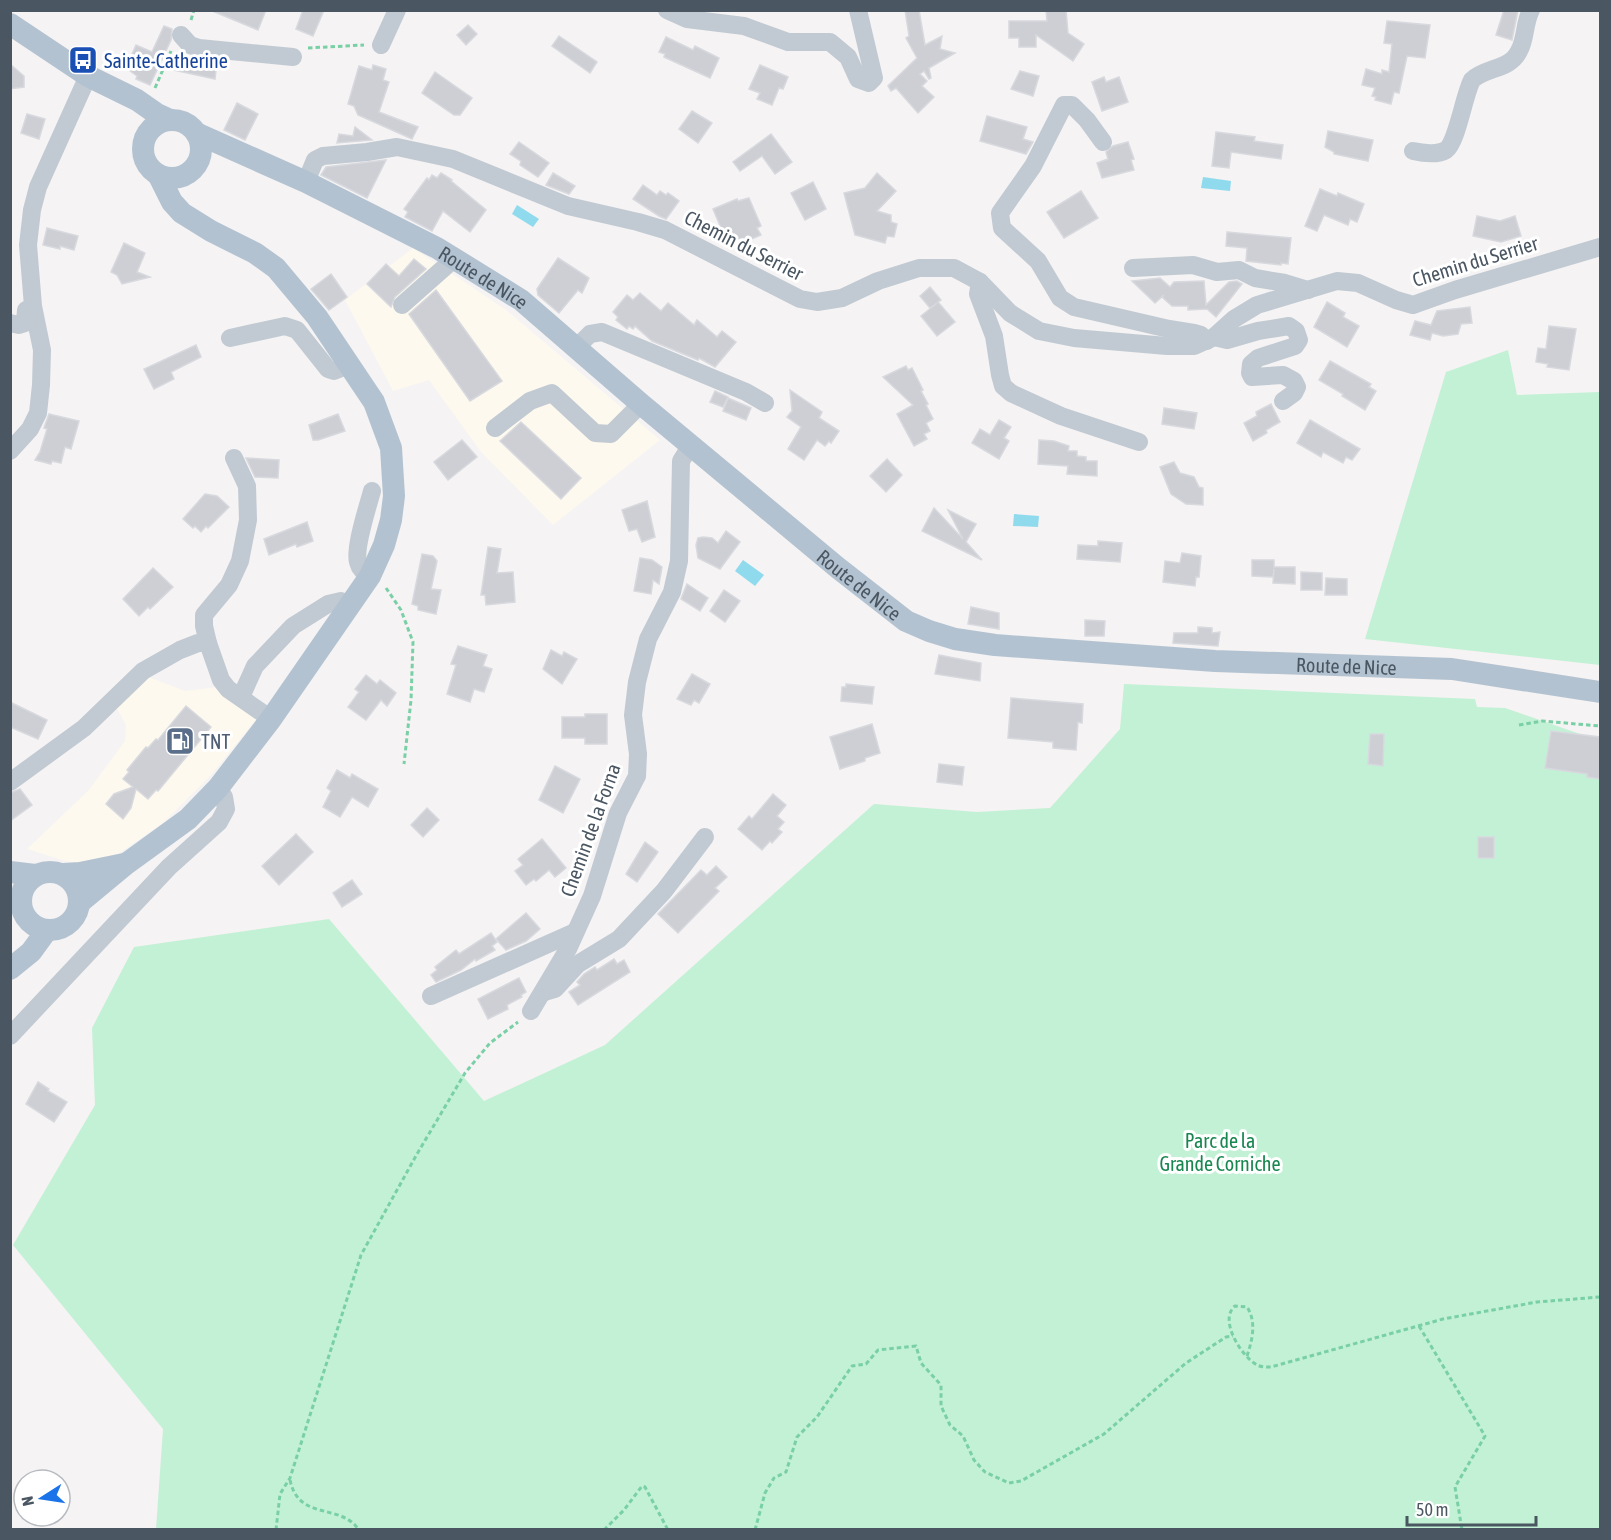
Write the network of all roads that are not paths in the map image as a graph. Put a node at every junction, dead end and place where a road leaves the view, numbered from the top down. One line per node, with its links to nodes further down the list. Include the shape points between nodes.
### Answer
1 (397, 10): 7 (street)
2 (667, 10): 3 (street, via 687,19 744,26 788,42 830,42 848,57 858,79 869,83 874,78 873,67)
3 (858, 10)
4 (1531, 10): 15 (street, via 1516,57 1472,80 1447,150)
5 (10, 24): 9 (main road)
6 (181, 35): 8 (street, via 199,48)
7 (381, 45)
8 (293, 57)
9 (88, 76): 10 (main road); 27 (street, via 38,187 32,210)
10 (113, 90): 11 (main road); 13 (main road, via 130,110)
11 (170, 120): 12 (main road, via 185,123); 13 (main road, via 154,125)
12 (196, 133): 16 (main road, Route de Nice); 17 (main road, via 201,146)
13 (145, 138): 18 (main road, via 147,164)
14 (1103, 142): 30 (street, via 1072,105 1064,105 1033,166 1000,213 1002,228 1038,261 1060,298 1074,307)
15 (1413, 151)
16 (241, 154): 17 (main road, Route de Nice, via 221,154); 19 (main road, Route de Nice)
17 (191, 169): 18 (main road, via 167,178); 20 (main road, via 185,198)
18 (159, 176): 20 (main road, via 172,201)
19 (306, 182): 22 (main road, Route de Nice); 24 (street, Chemin du Serrier, via 315,160 322,156 398,147 453,159 568,206 665,230 800,299 817,302 842,298 919,268 954,268)
20 (196, 223): 32 (main road, via 276,268 317,317)
21 (1600, 247): 25 (street, Chemin du Serrier, via 1413,305 1358,283 1337,281)
22 (454, 259): 26 (street); 31 (main road, Route de Nice, via 521,300)
23 (1133, 268): 25 (street, via 1193,265 1217,272 1239,270 1255,278)
24 (980, 282): 30 (street, Chemin du Serrier, via 1010,312 1039,331 1167,346 1194,346); 37 (street, via 978,294 994,336 1003,386 1061,416)
25 (1308, 290): 30 (street, Chemin du Serrier, via 1257,305)
26 (402, 305)
27 (23, 308): 28 (street, via 26,322); 39 (street, via 42,350 38,413 30,429)
28 (10, 322)
29 (230, 338): 32 (street, via 285,326 297,330 328,369 334,371)
30 (1210, 339): 33 (street, via 1227,340 1289,326 1296,331 1299,340 1295,346 1251,364 1252,377 1284,375 1294,381 1294,393)
31 (575, 349): 34 (street, via 590,334 602,332); 35 (main road, Route de Nice)
32 (349, 365): 42 (main road, via 378,409 394,472 391,520)
33 (1283, 401)
34 (765, 403)
35 (641, 404): 36 (street, via 611,434 595,433 552,393 530,401); 38 (main road, Route de Nice)
36 (495, 428)
37 (1139, 442)
38 (691, 445): 45 (main road, Route de Nice, via 885,606 906,621 955,639 1208,660 1452,669); 58 (street, Chemin de la Forna, via 681,461 677,571 672,592 648,639 637,682 633,715 637,776 618,813 592,896)
39 (10, 451)
40 (234, 458): 44 (street, via 247,486 248,520 240,561 229,585 204,615)
41 (372, 491): 42 (street, via 357,560 361,570)
42 (370, 576): 43 (main road)
43 (351, 605): 46 (street, via 341,601 328,604 293,626 255,666); 47 (main road)
44 (207, 643): 46 (street, via 221,680); 48 (street, via 180,650 142,671 84,728)
45 (1600, 692)
46 (241, 697): 47 (street)
47 (271, 719): 49 (main road)
48 (10, 782)
49 (218, 788): 51 (main road, via 188,819); 64 (street, via 226,809 219,822 168,867)
50 (705, 837): 61 (street, via 664,891 619,939 578,964 555,989)
51 (126, 864): 53 (main road); 56 (main road)
52 (10, 872): 54 (main road)
53 (64, 874): 54 (main road, via 44,871); 56 (main road, via 75,886)
54 (34, 875): 55 (main road)
55 (18, 902): 57 (main road, via 30,923); 59 (main road, via 18,943)
56 (79, 903): 57 (main road, via 65,926)
57 (47, 930): 60 (main road, via 32,952)
58 (575, 932): 61 (street, Chemin de la Forna); 62 (street)
59 (10, 963)
60 (10, 969)
61 (541, 991): 63 (street, Chemin de la Forna)
62 (431, 996)
63 (531, 1011)
64 (10, 1036)

